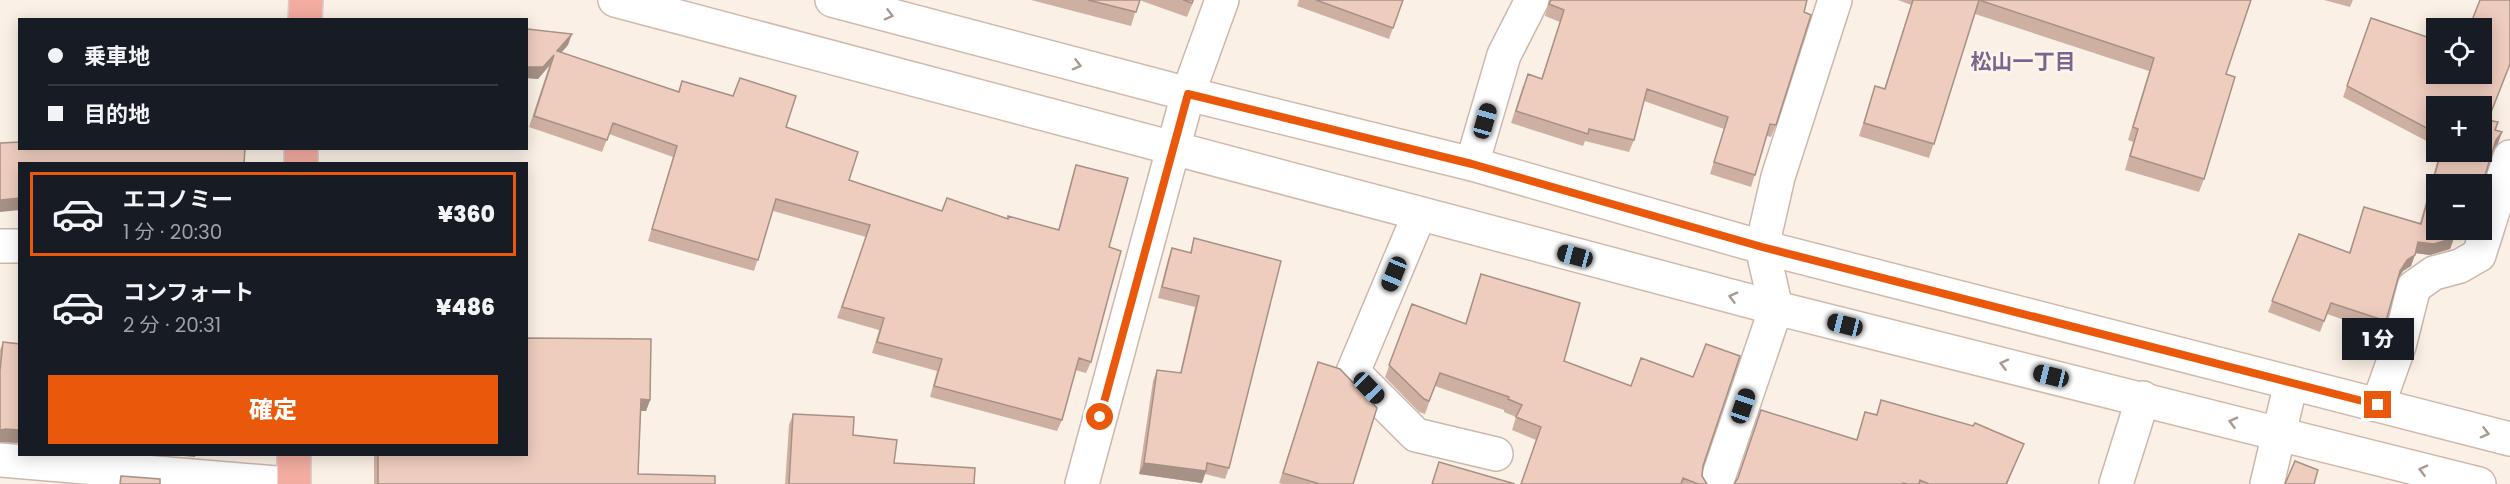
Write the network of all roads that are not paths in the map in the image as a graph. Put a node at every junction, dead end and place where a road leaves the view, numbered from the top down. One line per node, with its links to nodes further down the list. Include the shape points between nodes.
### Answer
1 (306, 0): 7 (highway)
2 (615, 0): 9 (street)
3 (832, 0): 8 (street, one-way to 8)
4 (1222, 0): 8 (street)
5 (1532, 0): 11 (street, via 1504,55)
6 (1835, 0): 15 (street, via 1778,177)
7 (305, 18)
8 (1188, 94): 9 (street); 11 (street)
9 (1174, 150): 12 (street); 27 (street)
10 (2510, 157): 19 (street, via 2479,255 2460,266 2434,273 2414,287)
11 (1472, 164): 15 (street)
12 (1419, 215): 16 (street, one-way to 12); 22 (street, via 1353,372 1416,435)
13 (0, 246): 14 (street)
14 (18, 246)
15 (1762, 247): 16 (street); 17 (street)
16 (1776, 308): 18 (street, one-way to 16); 28 (street)
17 (2290, 382): 19 (street); 20 (street)
18 (2143, 398): 20 (street, one-way to 18); 29 (street)
19 (2378, 405): 21 (street, one-way to 21)
20 (2278, 434): 30 (street); 31 (street, one-way to 20)
21 (2510, 439)
22 (1496, 454)
23 (294, 456): 26 (highway)
24 (0, 460): 25 (street)
25 (288, 484)
26 (294, 484)
27 (1082, 484)
28 (1716, 484)
29 (2116, 484)
30 (2267, 484)
31 (2479, 484)

